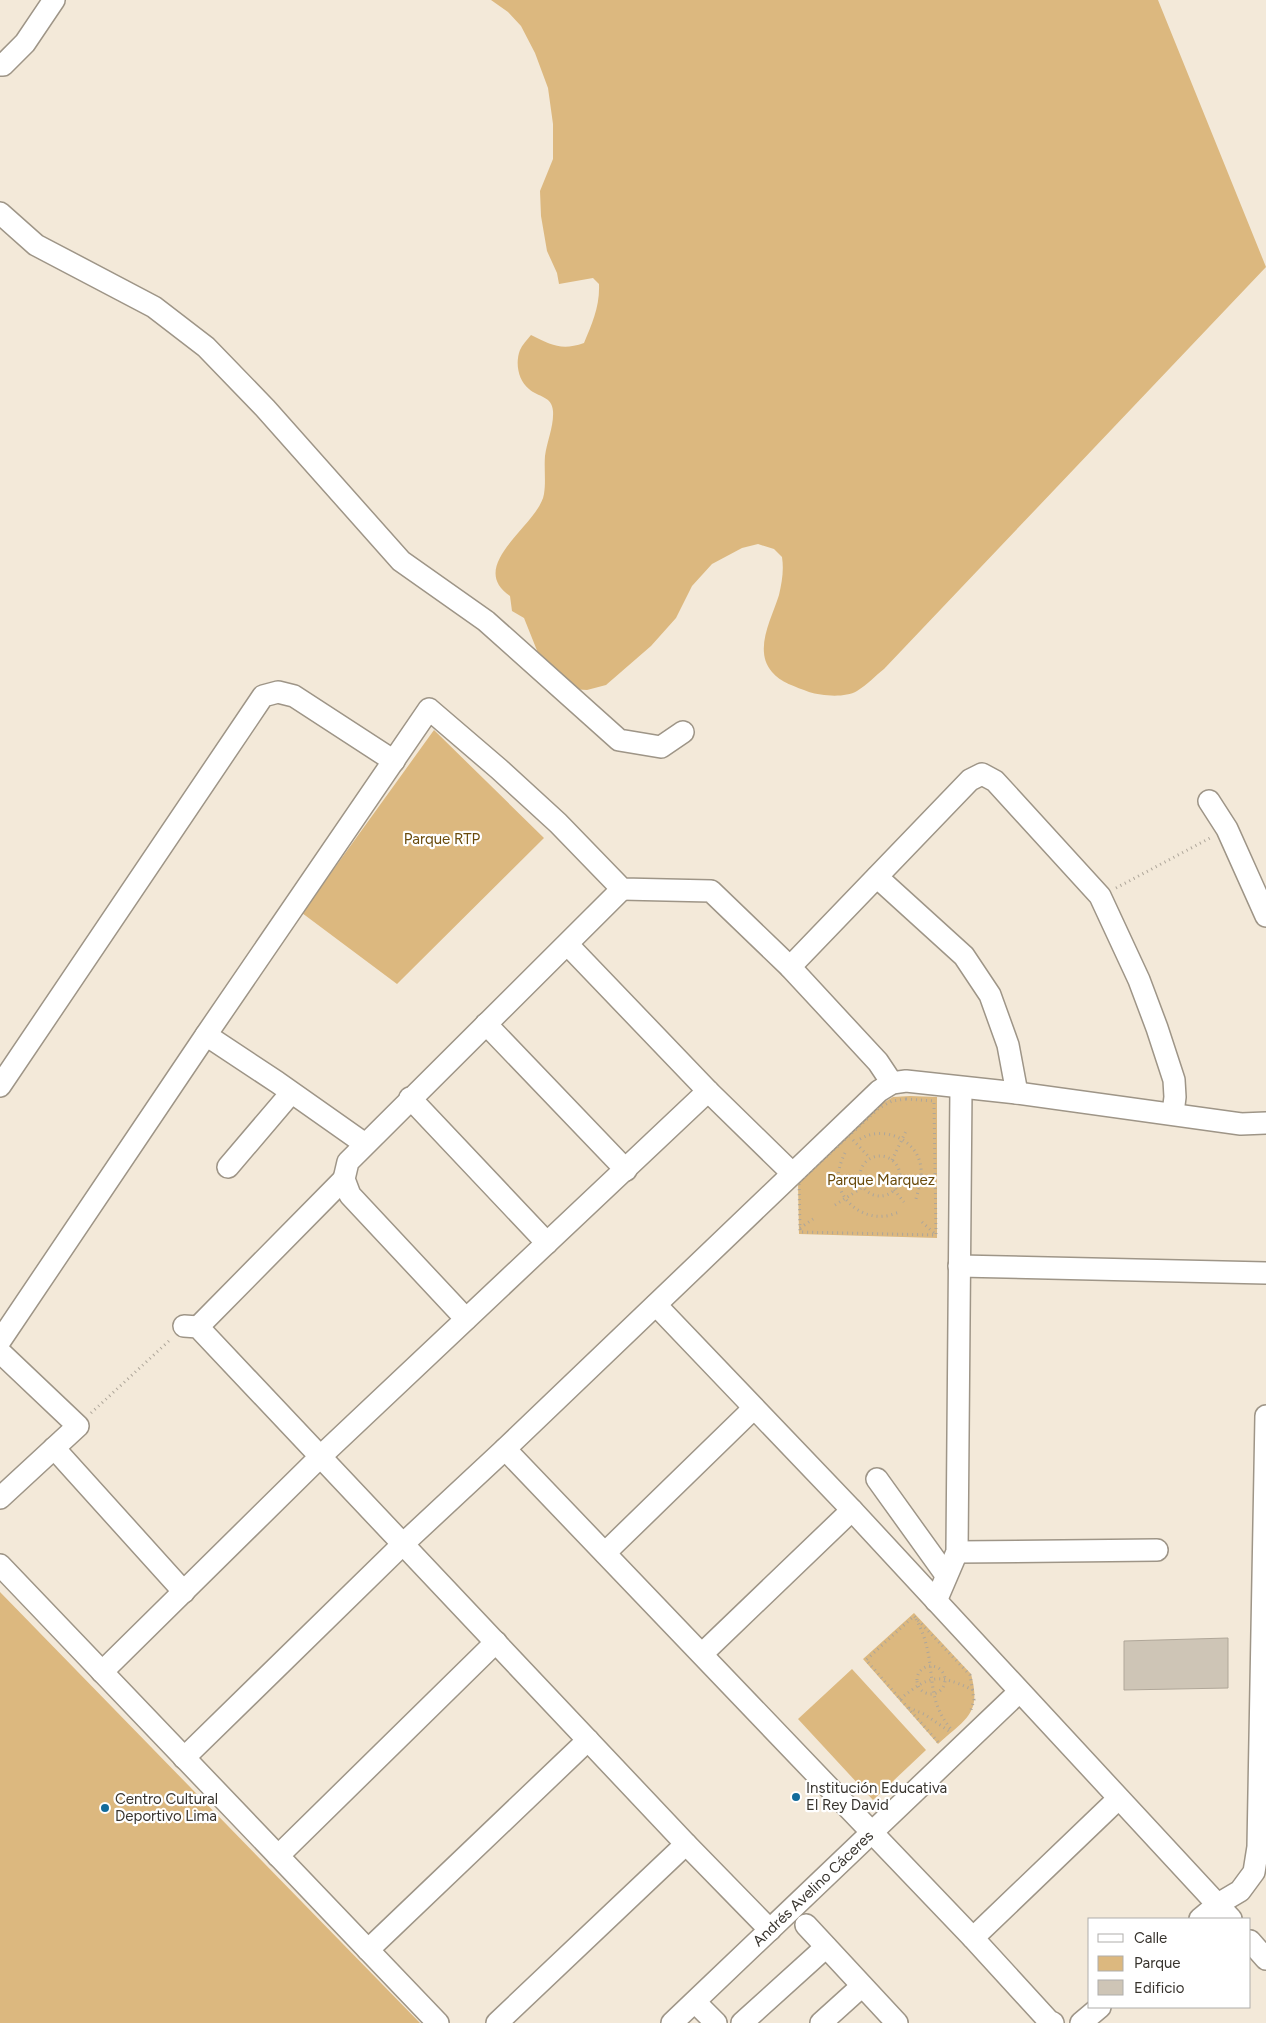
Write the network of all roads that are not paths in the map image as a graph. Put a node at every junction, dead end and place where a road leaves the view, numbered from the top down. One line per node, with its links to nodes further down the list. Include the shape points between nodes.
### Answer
1 (54, 0): 2 (street, via 25,43)
2 (1, 66)
3 (0, 213): 4 (street, via 36,245 154,307 206,348 265,408 401,561 486,621 619,740 661,747)
4 (684, 732)
5 (394, 761): 8 (street, via 429,709 558,823); 13 (street); 15 (street, via 294,696 278,692 263,696)
6 (1209, 801): 9 (street, via 1227,829)
7 (877, 877): 11 (street); 19 (street, via 964,956 990,995 1008,1045); 21 (street, via 970,780 982,774 995,781 1100,896 1139,980 1157,1028 1174,1080)
8 (622, 889): 10 (street); 11 (street, via 711,890)
9 (1266, 916)
10 (568, 945): 12 (street); 17 (street)
11 (790, 967): 14 (street, via 878,1062)
12 (486, 1024): 20 (street); 25 (street)
13 (206, 1035): 18 (street); 33 (street)
14 (892, 1084): 16 (street, via 906,1081); 26 (street, via 879,1091)
15 (0, 1086)
16 (962, 1088): 19 (street); 29 (street)
17 (708, 1091): 25 (street); 26 (street)
18 (291, 1093): 23 (street); 24 (street)
19 (1017, 1093): 21 (street)
20 (410, 1098): 23 (street); 28 (street)
21 (1173, 1113): 22 (street, via 1241,1124)
22 (1266, 1123)
23 (364, 1144): 27 (street, via 348,1162)
24 (228, 1167)
25 (626, 1170): 28 (street)
26 (792, 1173): 31 (street)
27 (344, 1178): 32 (street, via 350,1195); 39 (street, via 191,1327)
28 (547, 1243): 32 (street)
29 (959, 1266): 30 (street); 45 (street)
30 (1266, 1273)
31 (656, 1305): 35 (street); 38 (street)
32 (466, 1319): 39 (street)
33 (0, 1341)
34 (0, 1352): 37 (street, via 78,1426)
35 (754, 1408): 42 (street); 46 (street)
36 (1266, 1416): 61 (street, via 1258,1847 1254,1872)
37 (54, 1448): 41 (street); 49 (street)
38 (505, 1449): 43 (street); 46 (street)
39 (321, 1456): 43 (street); 49 (street)
40 (877, 1479): 48 (street)
41 (0, 1498)
42 (852, 1510): 50 (street); 52 (street)
43 (403, 1544): 51 (street); 56 (street)
44 (1157, 1550): 45 (street)
45 (957, 1552): 48 (street)
46 (605, 1553): 52 (street)
47 (0, 1565): 53 (street)
48 (946, 1575): 50 (street)
49 (184, 1592): 53 (street)
50 (936, 1601): 54 (street)
51 (496, 1642): 55 (street); 60 (street)
52 (702, 1654): 58 (street)
53 (102, 1672): 56 (street)
54 (1019, 1692): 57 (street); 58 (street, Andrés Avelino Cáceres)
55 (588, 1740): 59 (street); 68 (street)
56 (184, 1758): 60 (street)
57 (1118, 1799): 61 (street); 65 (street)
58 (872, 1833): 64 (street, Andrés Avelino Cáceres); 65 (street)
59 (686, 1844): 64 (street); 74 (street)
60 (278, 1856): 68 (street)
61 (1225, 1912): 62 (street)
62 (1204, 1918)
63 (806, 1924): 67 (street)
64 (770, 1930): 71 (street, Andrés Avelino Cáceres)
65 (973, 1938): 80 (street)
66 (1251, 1942): 69 (street)
67 (826, 1947): 70 (street); 77 (street)
68 (368, 1950): 73 (street)
69 (1266, 1959)
70 (862, 1986): 78 (street); 79 (street)
71 (695, 2002): 75 (street, Andrés Avelino Cáceres); 76 (street)
72 (1099, 2008): 81 (street)
73 (438, 2023)
74 (497, 2023)
75 (672, 2023)
76 (716, 2023)
77 (742, 2023)
78 (821, 2023)
79 (897, 2023)
80 (1053, 2023)
81 (1081, 2023)

